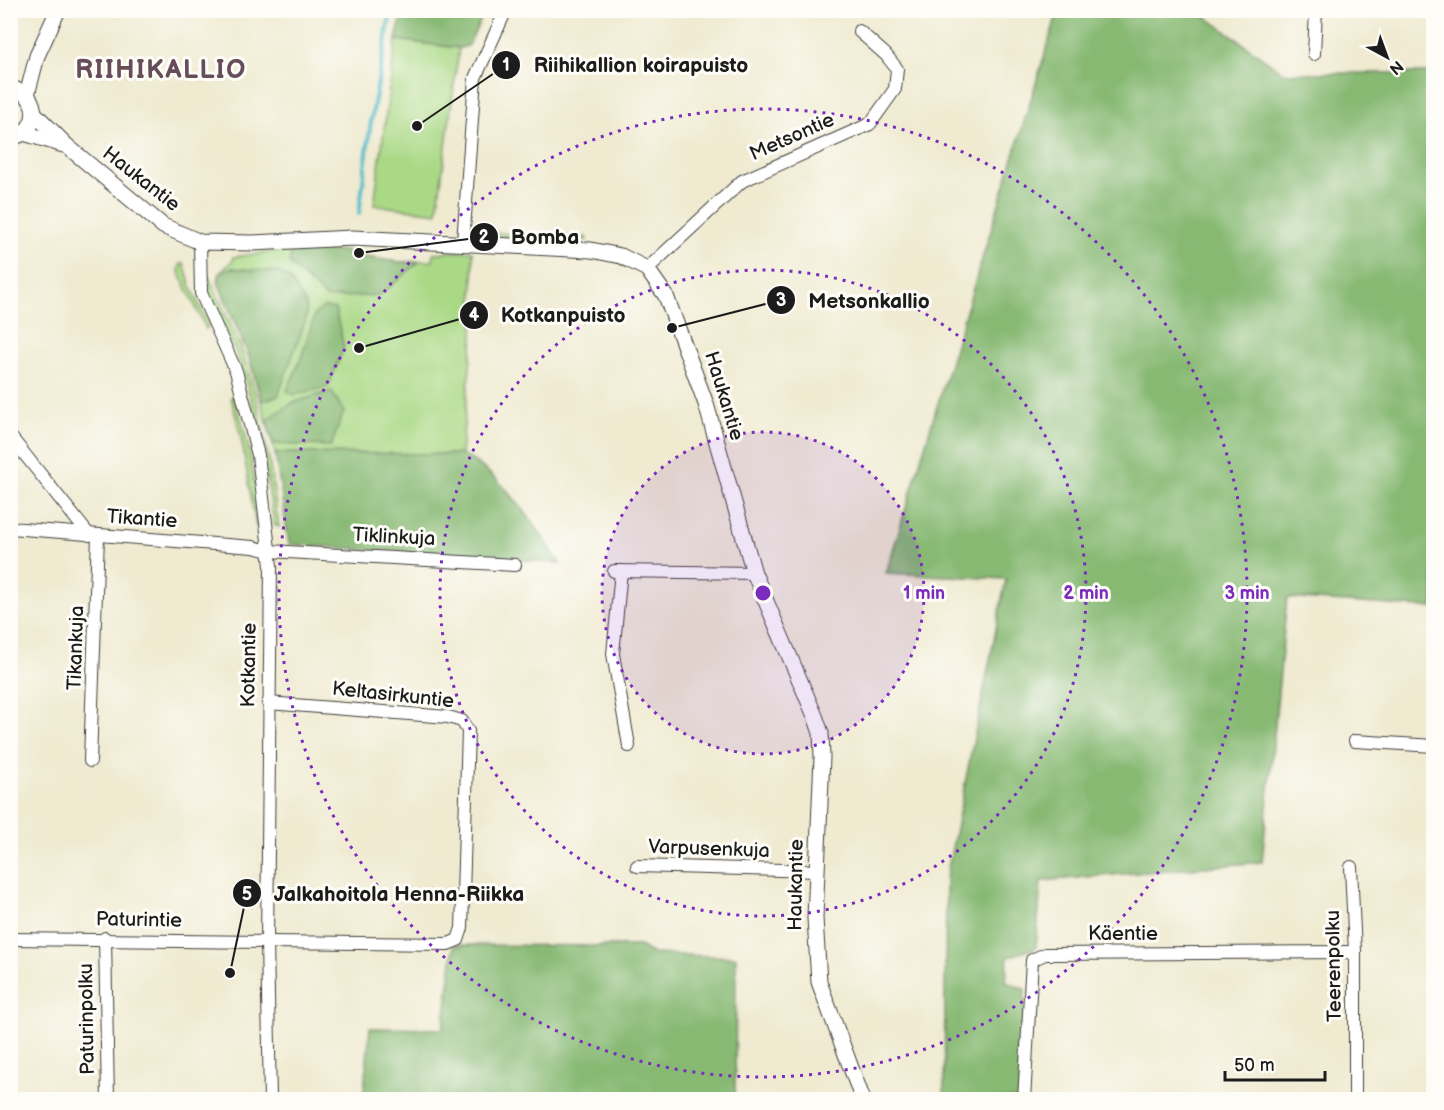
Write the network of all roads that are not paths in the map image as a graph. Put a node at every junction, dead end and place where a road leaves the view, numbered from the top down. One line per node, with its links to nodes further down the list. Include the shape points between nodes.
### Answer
1 (58, 10): 6 (street)
2 (506, 10): 13 (street, via 475,78)
3 (1316, 10): 5 (street)
4 (859, 31): 14 (street, Metsontie, via 897,69 895,89 870,124 742,181)
5 (1314, 54)
6 (37, 56): 7 (street); 8 (street)
7 (11, 87): 8 (street)
8 (27, 95): 9 (street)
9 (34, 112): 10 (street, via 33,120); 11 (street, Haukantie)
10 (17, 136): 11 (street, Haukantie)
11 (67, 146): 12 (street, Haukantie, via 163,226)
12 (200, 242): 13 (street, Haukantie, via 352,238); 18 (street, Kotkantie, via 201,293 236,371 258,455)
13 (464, 243): 14 (street, Haukantie, via 608,252)
14 (647, 269): 20 (street, Haukantie, via 666,296 679,326 706,404)
15 (10, 436): 17 (street)
16 (10, 528): 17 (street, Tikantie)
17 (94, 535): 18 (street, Tikantie); 25 (street, Tikankuja)
18 (270, 551): 19 (street, Tiklinkuja); 21 (street, Kotkantie)
19 (515, 565)
20 (754, 573): 23 (street, via 617,571 613,654); 28 (street, Haukantie, via 821,733)
21 (268, 703): 31 (street, Kotkantie); 31 (street, Keltasirkuntie, via 448,717 462,721 468,731 462,928 458,940 448,944)
22 (1355, 741): 24 (street)
23 (629, 746)
24 (1434, 746)
25 (90, 761)
26 (637, 866): 28 (street, Varpusenkuja)
27 (1351, 867): 32 (street, Teerenpolku)
28 (816, 870): 35 (street, Haukantie, via 819,982)
29 (105, 938): 30 (street, Paturintie); 31 (street, Paturintie); 33 (street, Paturinpolku)
30 (10, 939)
31 (267, 942): 34 (street, Kotkantie)
32 (1355, 952): 36 (street, Käentie, via 1045,954 1032,960); 37 (street, Teerenpolku)
33 (108, 1100)
34 (270, 1100)
35 (863, 1100)
36 (1024, 1100)
37 (1355, 1100)

